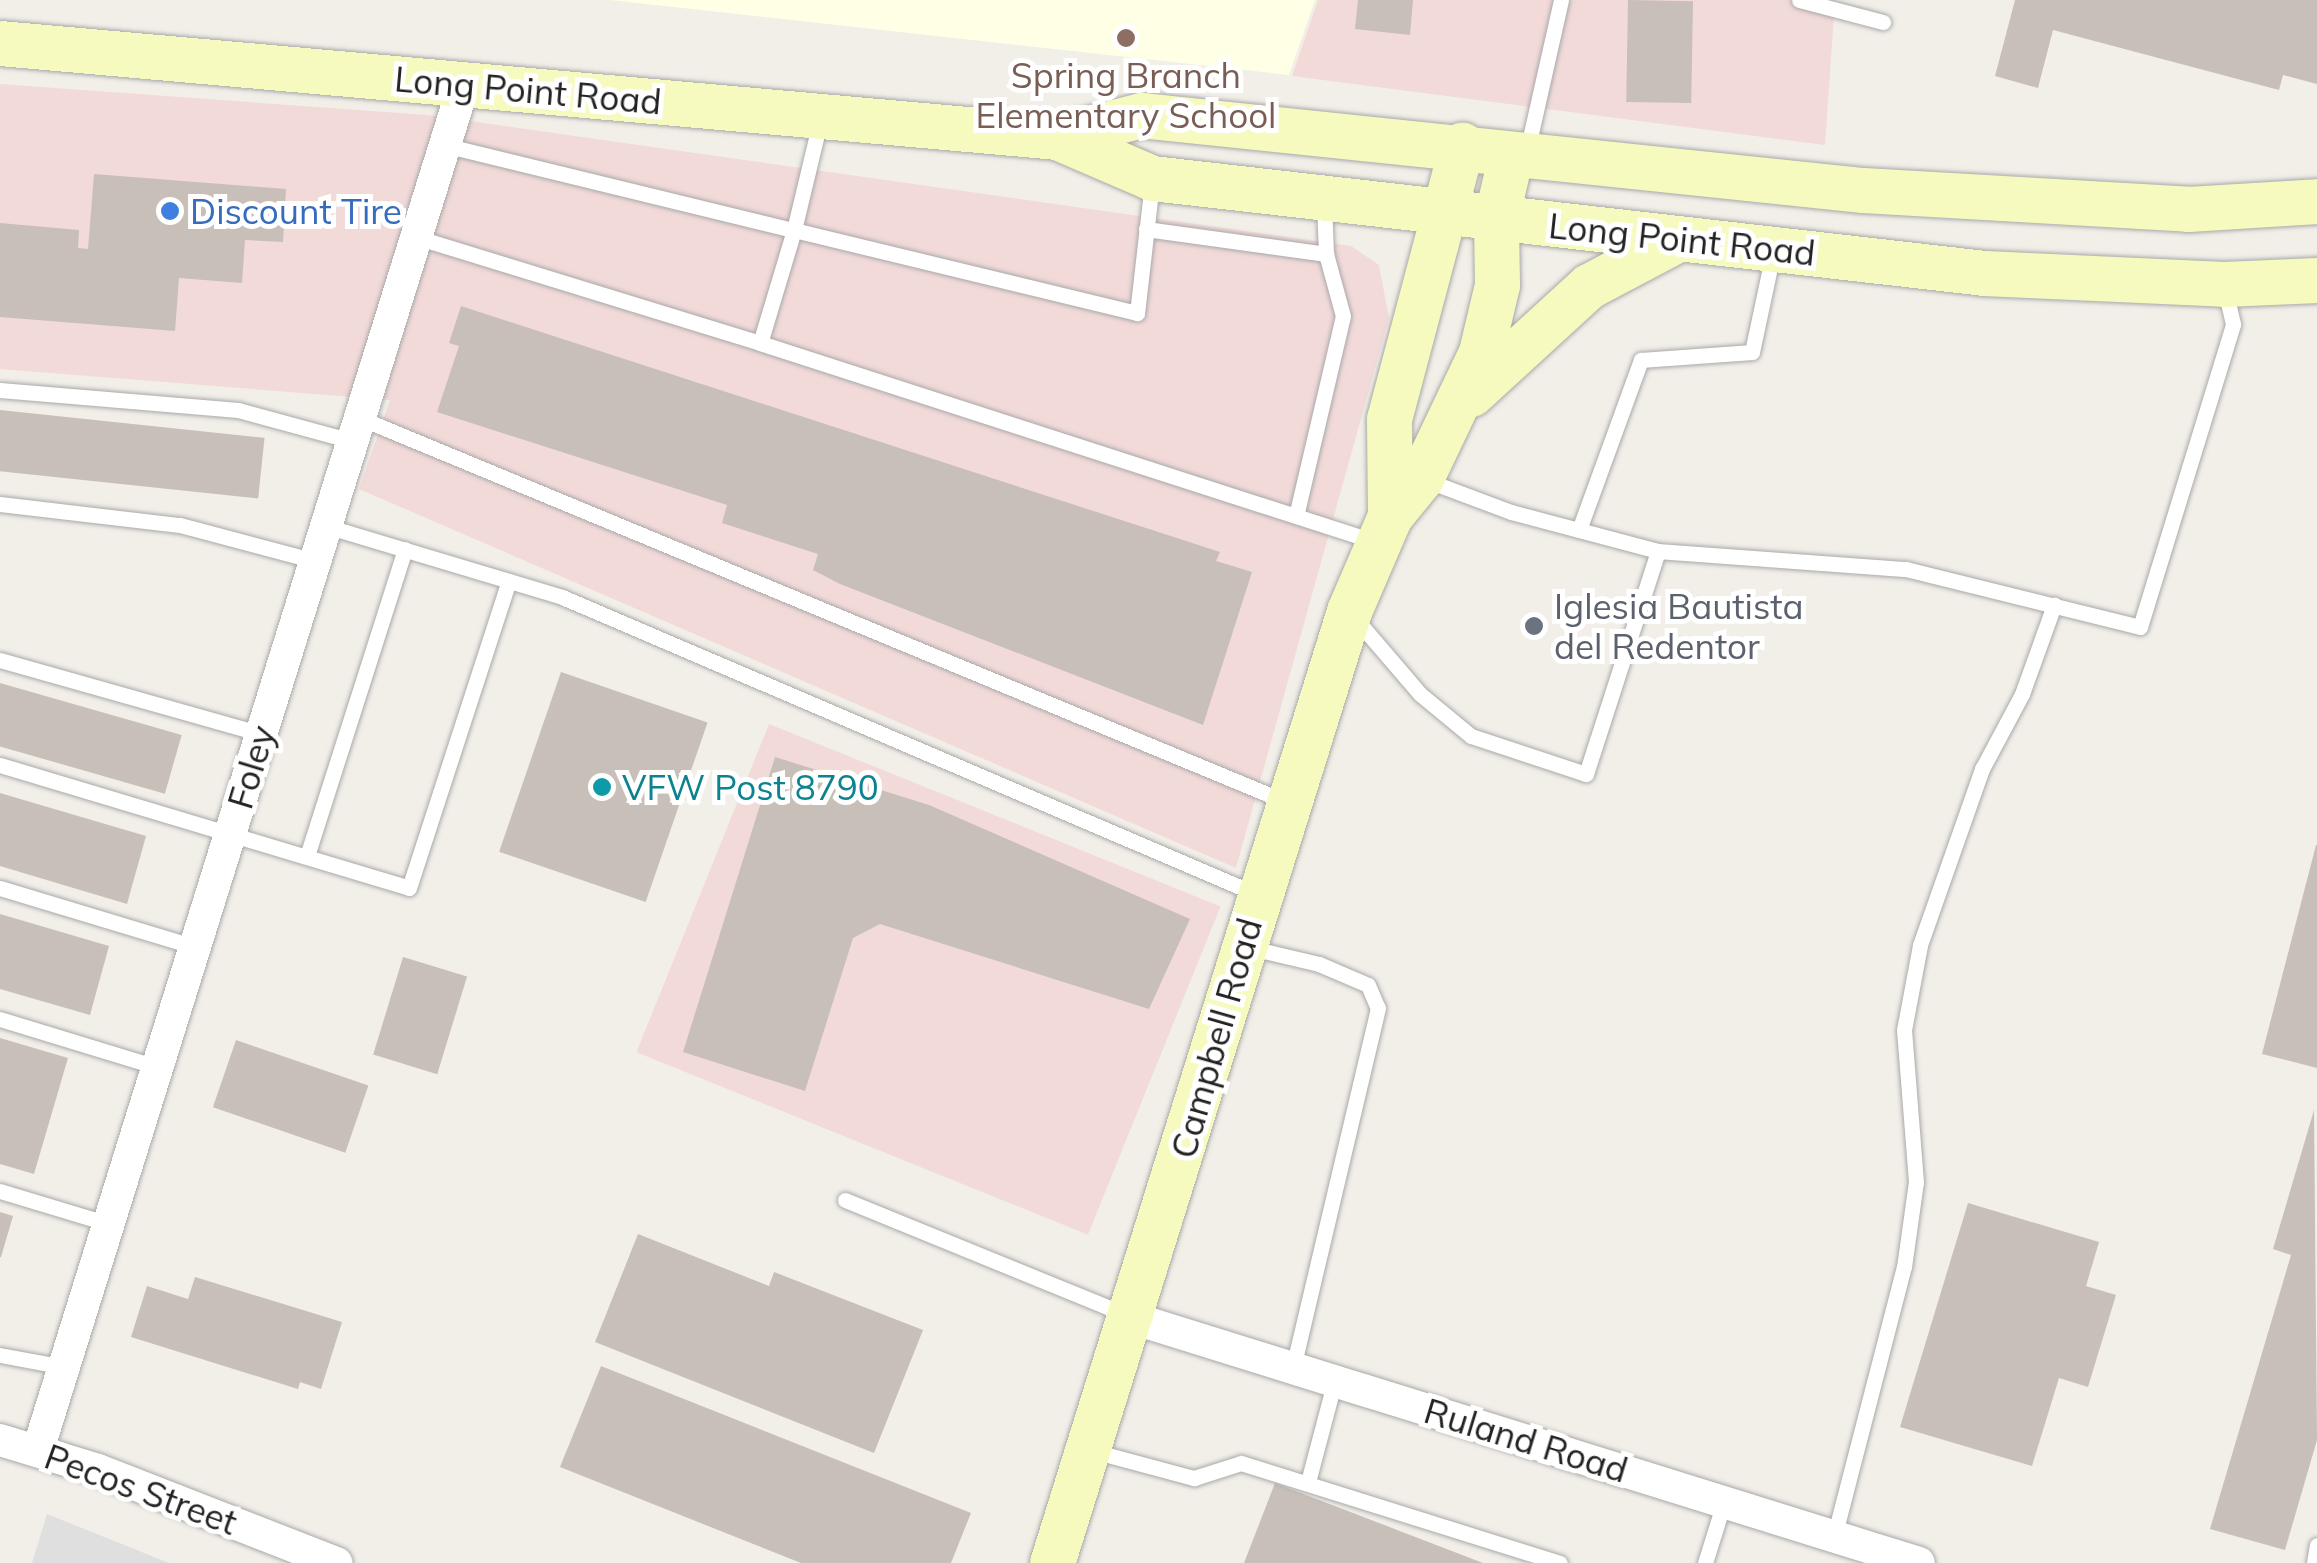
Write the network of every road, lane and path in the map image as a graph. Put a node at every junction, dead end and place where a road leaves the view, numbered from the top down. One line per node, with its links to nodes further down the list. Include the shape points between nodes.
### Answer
1 (1560, 0): 10 (lane)
2 (1800, 0): 3 (lane)
3 (1883, 22)
4 (0, 43): 5 (main road, Long Point Road)
5 (464, 84): 6 (main road, Long Point Road); 8 (street, Foley)
6 (821, 116): 7 (main road, Long Point Road); 17 (lane)
7 (1057, 137): 9 (main road, Long Point Road, via 1142,114); 11 (main road, Long Point Road)
8 (444, 145): 17 (lane); 18 (street, Foley)
9 (1462, 145): 10 (main road, Long Point Road); 14 (main road, Campbell Road)
10 (1519, 155): 13 (main road, Long Point Road, via 1882,192 2188,209); 15 (main road, Campbell Road)
11 (1152, 178): 12 (main road, Long Point Road); 16 (lane)
12 (1324, 198): 14 (main road, Long Point Road); 21 (lane)
13 (2317, 201)
14 (1441, 212): 15 (main road, Long Point Road); 32 (main road, Campbell Road, via 1409,363 1389,419)
15 (1496, 218): 19 (main road, Long Point Road); 27 (main road, Campbell Road, via 1497,286 1481,352)
16 (1146, 228): 17 (lane, via 1137,313); 21 (lane)
17 (794, 230): 24 (lane)
18 (416, 237): 24 (lane); 26 (street, Foley)
19 (1678, 238): 20 (main road, Long Point Road); 27 (main road, via 1589,286 1494,367)
20 (1774, 250): 23 (main road, Long Point Road, via 1984,272); 33 (lane, via 1752,352 1641,360)
21 (1326, 254): 30 (lane, via 1342,316)
22 (2317, 280): 23 (main road, Long Point Road)
23 (2224, 284): 38 (lane, via 2233,324 2140,626)
24 (760, 343): 30 (lane)
25 (0, 390): 26 (lane, via 238,410)
26 (356, 430): 31 (street, Foley); 43 (lane)
27 (1441, 430): 28 (main road, Campbell Road)
28 (1421, 478): 32 (main road, Campbell Road); 33 (lane)
29 (0, 504): 36 (lane, via 180,525)
30 (1297, 512): 32 (lane)
31 (326, 526): 34 (lane); 36 (street, Foley)
32 (1384, 530): 39 (main road, Campbell Road)
33 (1579, 530): 35 (lane)
34 (406, 550): 37 (lane); 45 (lane)
35 (1658, 551): 38 (lane, via 1906,569); 39 (lane, via 1586,774 1471,736 1420,694)
36 (315, 561): 41 (street, Foley)
37 (509, 581): 45 (lane, via 409,888); 47 (lane, via 562,596)
38 (2054, 606): 65 (lane, via 2022,694 1982,769 1920,945 1904,1030 1916,1182 1904,1267)
39 (1349, 612): 43 (main road, Campbell Road)
40 (0, 660): 41 (lane)
41 (261, 734): 44 (street, Foley)
42 (0, 766): 44 (lane)
43 (1287, 803): 47 (main road, Campbell Road)
44 (230, 832): 45 (lane); 49 (street, Foley)
45 (306, 856)
46 (0, 888): 49 (lane)
47 (1258, 895): 48 (main road, Campbell Road)
48 (1244, 946): 55 (main road, Campbell Road); 58 (lane, via 1319,964 1368,985 1378,1008)
49 (195, 947): 51 (street, Foley)
50 (0, 1019): 51 (lane)
51 (157, 1067): 54 (street, Foley)
52 (0, 1191): 54 (lane)
53 (845, 1200): 55 (lane)
54 (109, 1224): 57 (street, Foley)
55 (1132, 1318): 58 (street, Ruland Road); 62 (main road, Campbell Road)
56 (0, 1355): 57 (lane)
57 (64, 1367): 61 (street, Foley)
58 (1293, 1367): 59 (street, Ruland Road)
59 (1335, 1380): 63 (lane); 64 (street, Ruland Road)
60 (0, 1440): 61 (street, Pecos Street)
61 (38, 1450): 67 (street, Pecos Street)
62 (1089, 1450): 63 (lane, via 1194,1478 1241,1464); 68 (main road, Campbell Road)
63 (1308, 1482): 69 (lane)
64 (1724, 1502): 65 (street, Ruland Road); 70 (lane)
65 (1834, 1537): 71 (street, Ruland Road)
66 (2317, 1545): 72 (lane)
67 (336, 1563)
68 (1052, 1563)
69 (1560, 1563)
70 (1705, 1563)
71 (1919, 1563)
72 (2314, 1563)

